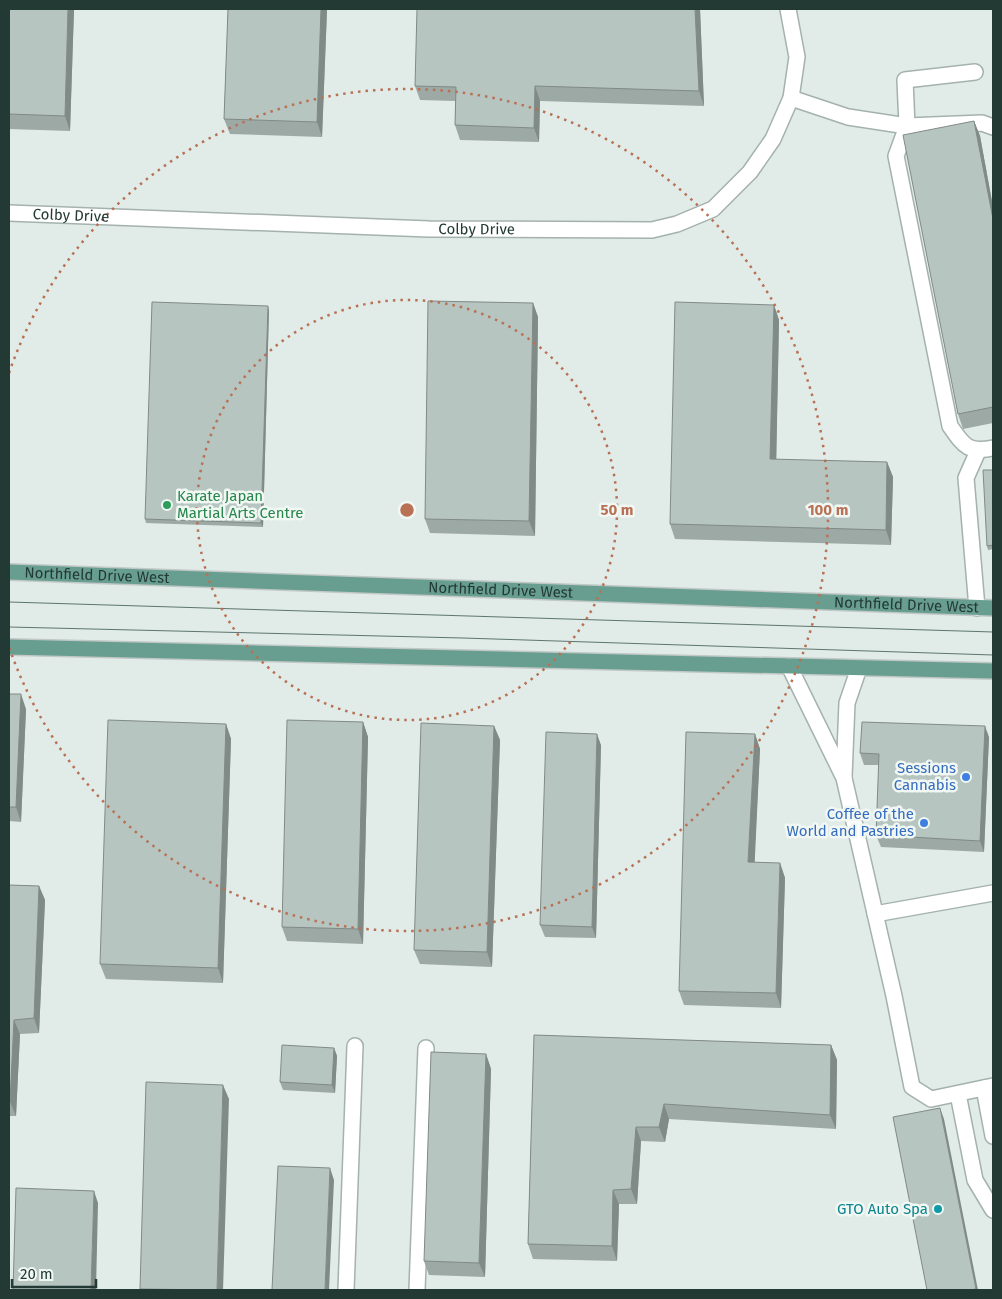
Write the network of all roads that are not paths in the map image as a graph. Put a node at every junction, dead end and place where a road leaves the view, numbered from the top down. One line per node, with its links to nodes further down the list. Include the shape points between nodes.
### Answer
1 (788, 9): 3 (street, Colby Drive, via 798,57)
2 (975, 72): 4 (street, via 905,80)
3 (791, 98): 4 (street, via 848,117); 6 (street, Colby Drive, via 773,140 750,172 713,209 652,230 429,229)
4 (907, 126): 5 (street, via 982,123); 8 (street, via 896,156 950,426 963,445)
5 (993, 127)
6 (9, 213)
7 (993, 448): 8 (street)
8 (978, 451): 10 (street, via 966,478)
9 (9, 572): 10 (main road, Northfield Drive West)
10 (977, 608): 11 (main road, Northfield Drive West)
11 (993, 608)
12 (9, 647): 13 (main road)
13 (788, 666): 14 (main road); 16 (street)
14 (859, 668): 15 (main road); 16 (street, via 847,703)
15 (993, 671)
16 (844, 778): 18 (street)
17 (993, 893): 18 (street)
18 (875, 914): 22 (street, via 912,1086 931,1099)
19 (355, 1046): 25 (street)
20 (426, 1048): 26 (street)
21 (989, 1087): 22 (street); 23 (street)
22 (958, 1094): 24 (street, via 975,1180)
23 (993, 1136)
24 (993, 1210)
25 (346, 1290)
26 (417, 1290)

